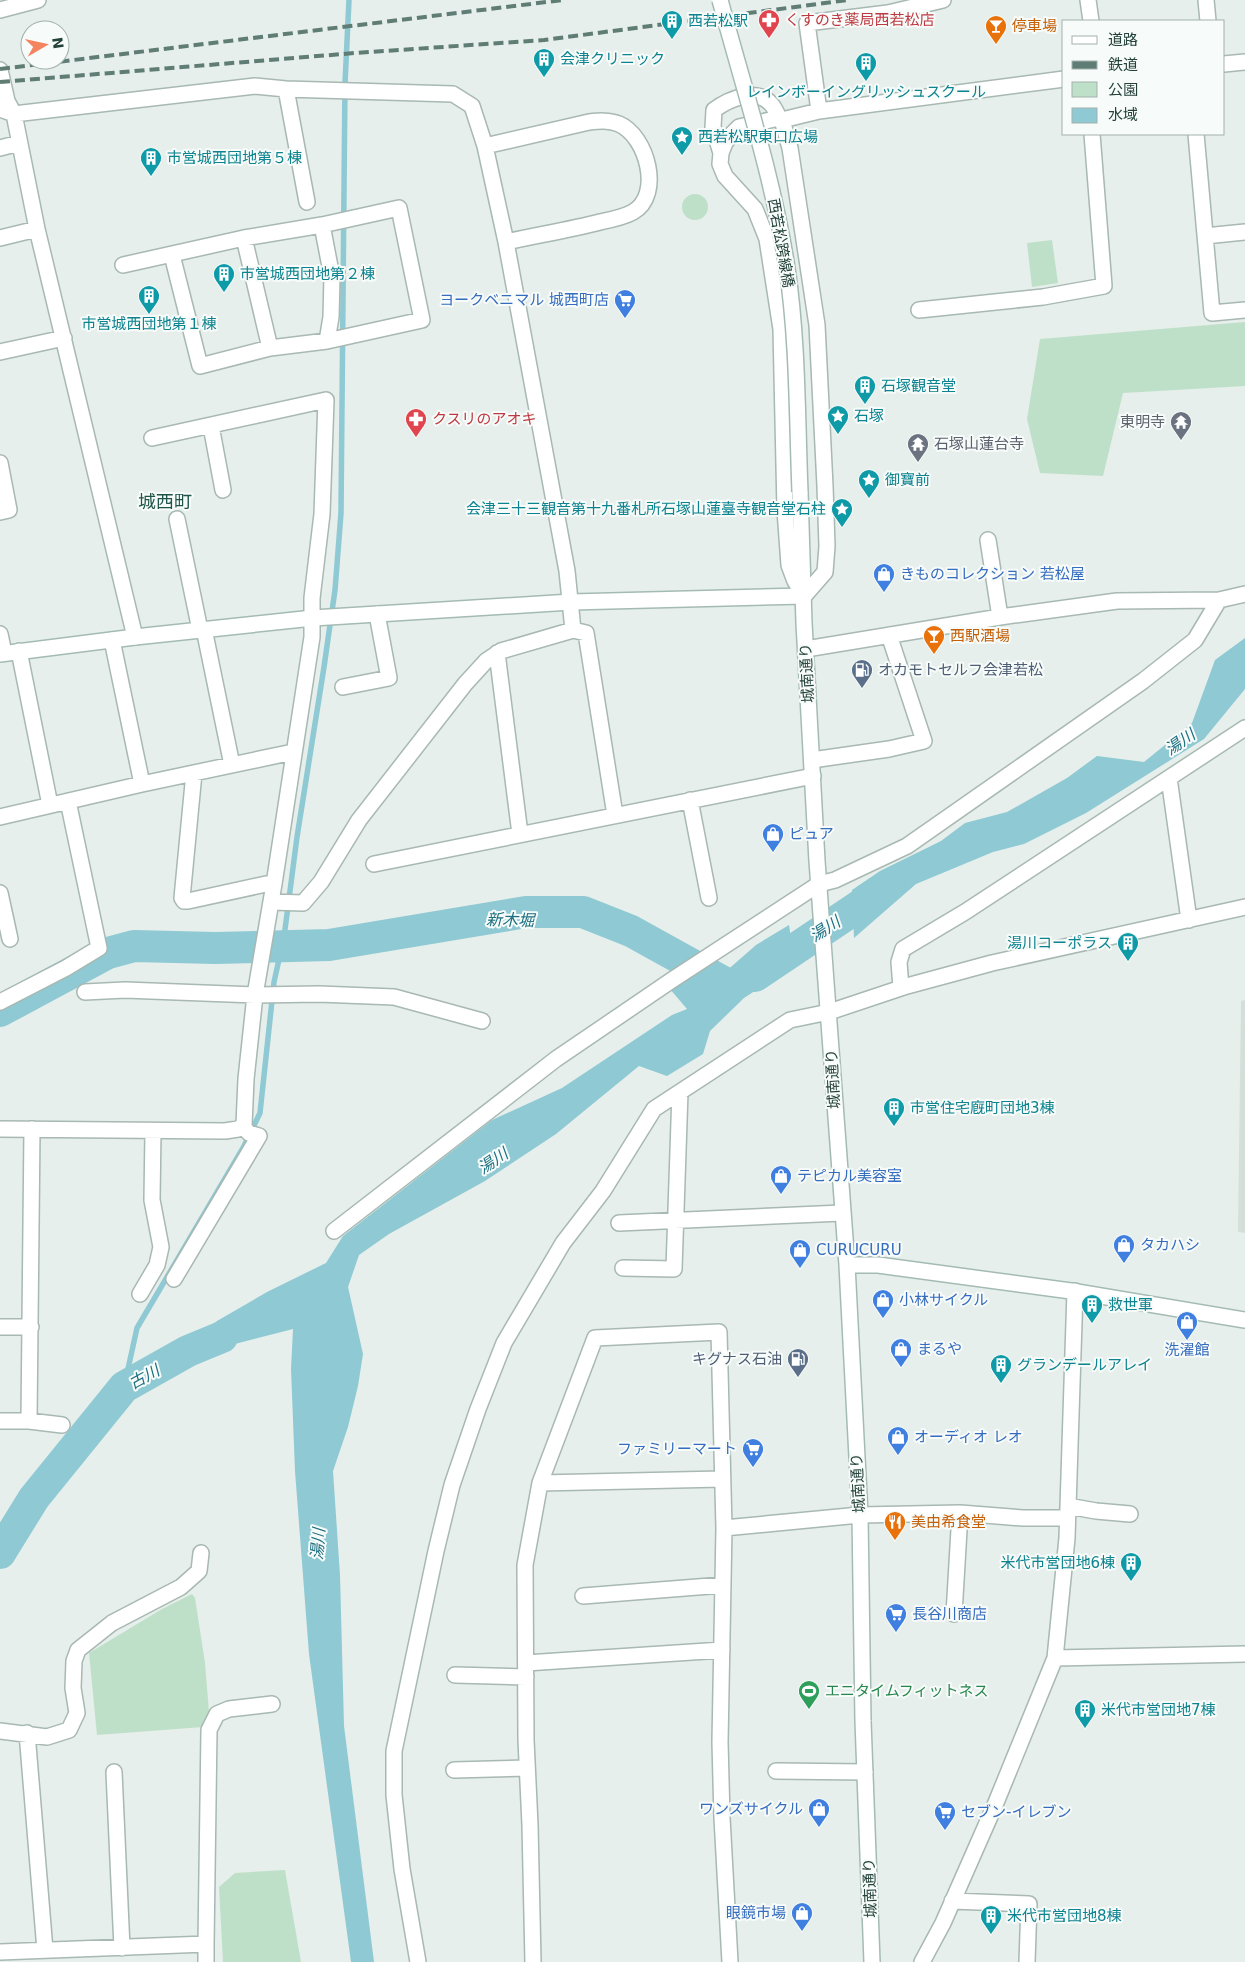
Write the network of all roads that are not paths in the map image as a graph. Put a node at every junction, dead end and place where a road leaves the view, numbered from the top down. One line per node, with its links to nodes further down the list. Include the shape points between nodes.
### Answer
1 (38, 0): 6 (street)
2 (720, 0): 43 (street, 西若松跨線橋, bridge, via 769,180 787,270 793,322)
3 (943, 0): 14 (street, via 888,13 807,23)
4 (1088, 0): 7 (street)
5 (1206, 0): 8 (street)
6 (0, 10)
7 (1091, 20)
8 (1208, 20)
9 (1245, 62): 10 (street)
10 (1225, 64)
11 (0, 70): 15 (street)
12 (1062, 79): 14 (street)
13 (286, 89): 15 (street, via 255,86); 20 (street, via 453,94 472,106); 23 (street)
14 (819, 111): 16 (street)
15 (7, 112): 19 (street)
16 (780, 119): 22 (street, via 739,127); 22 (street, via 771,104 759,96 725,102 714,110 713,127); 48 (street, via 790,148 817,325 827,546 825,572)
17 (1092, 135): 33 (street, via 1104,286 1043,297)
18 (1196, 135): 27 (street)
19 (20, 143): 21 (street); 25 (street)
20 (485, 146): 30 (street); 30 (street, via 606,121 621,125 633,134 641,146 649,172 644,203 633,212)
21 (0, 148)
22 (721, 153): 48 (street, via 720,164 726,176 755,209 767,239 781,329 789,565)
23 (307, 202)
24 (322, 224): 29 (street); 36 (street, via 332,277); 36 (street, via 398,208 422,320)
25 (37, 229): 28 (street); 35 (street)
26 (1245, 232): 27 (street)
27 (1205, 236): 34 (street, via 1212,313)
28 (0, 238)
29 (244, 238): 31 (street); 37 (street)
30 (506, 242): 50 (street)
31 (172, 255): 32 (street); 37 (street, via 200,366)
32 (123, 264)
33 (919, 310)
34 (1245, 310)
35 (64, 338): 38 (street); 58 (street)
36 (332, 340): 37 (street)
37 (270, 348)
38 (0, 352)
39 (211, 426): 40 (street); 42 (street); 53 (street, via 326,400 322,514 312,598)
40 (152, 438)
41 (0, 463): 44 (street, via 9,510)
42 (223, 490)
43 (800, 492): 48 (street, 城南通り)
44 (0, 512)
45 (176, 519): 54 (street)
46 (988, 540): 52 (street)
47 (1245, 594): 49 (street)
48 (804, 596): 50 (street); 60 (street, 城南通り)
49 (1219, 600): 52 (street, via 1117,601); 80 (street, via 1195,640 1127,692 907,846 835,880)
50 (571, 602): 51 (street); 55 (street)
51 (377, 614): 53 (street); 63 (street, via 389,678)
52 (1000, 617): 57 (street)
53 (313, 618): 54 (street); 65 (street)
54 (202, 630): 58 (street); 67 (street)
55 (573, 630): 62 (street); 75 (street, via 586,633)
56 (0, 634): 61 (street)
57 (889, 635): 60 (street); 66 (street, via 924,741)
58 (135, 637): 59 (street)
59 (112, 640): 61 (street); 71 (street)
60 (806, 649): 66 (street, 城南通り)
61 (8, 653): 74 (street)
62 (497, 653): 77 (street); 83 (street, via 465,684 359,820 321,882 303,903)
63 (343, 687)
64 (1245, 728): 70 (street)
65 (293, 752): 67 (street); 79 (street)
66 (812, 760): 69 (street, 城南通り)
67 (232, 765): 68 (street)
68 (194, 773): 71 (street); 79 (street, via 184,901)
69 (813, 776): 72 (street); 80 (street, 城南通り)
70 (1169, 778): 85 (street); 87 (street, via 903,949 899,962)
71 (142, 784): 73 (street)
72 (690, 800): 75 (street); 82 (street)
73 (68, 801): 74 (street); 90 (street, via 99,948)
74 (50, 805): 76 (street)
75 (615, 815): 77 (street)
76 (0, 817)
77 (520, 834): 78 (street)
78 (374, 864)
79 (274, 884): 83 (street)
80 (819, 884): 91 (street, 城南通り); 101 (street, via 556,1060)
81 (0, 893): 86 (street)
82 (709, 898)
83 (282, 902): 89 (street, via 263,948)
84 (1245, 907): 85 (street)
85 (1189, 920): 87 (street, via 992,963)
86 (10, 939)
87 (901, 988): 91 (street)
88 (86, 992): 89 (street, via 125,990)
89 (255, 995): 92 (street, via 394,998); 94 (street)
90 (0, 1002)
91 (829, 1008): 93 (street, via 790,1020); 98 (street, 城南通り)
92 (482, 1022)
93 (680, 1092): 99 (street); 145 (street, via 654,1109 603,1191 563,1243 504,1343 452,1485 394,1751 394,1795 402,1869)
94 (243, 1127): 97 (street, via 225,1131); 104 (street, via 248,1133 259,1136)
95 (0, 1128): 96 (street)
96 (32, 1129): 97 (street); 109 (street)
97 (153, 1131): 106 (street, via 152,1200 161,1247 157,1265)
98 (842, 1212): 99 (street); 102 (street, 城南通り)
99 (676, 1220): 100 (street); 103 (street, via 674,1269)
100 (619, 1223)
101 (334, 1231)
102 (847, 1265): 105 (street, via 878,1265); 118 (street, 城南通り)
103 (623, 1268)
104 (174, 1279)
105 (1075, 1291): 107 (street); 115 (street)
106 (140, 1294)
107 (1245, 1320)
108 (0, 1327): 109 (street)
109 (31, 1327): 111 (street)
110 (0, 1421): 111 (street)
111 (29, 1421): 112 (street)
112 (62, 1425)
113 (722, 1479): 114 (street); 114 (street, via 719,1332 595,1338); 119 (street)
114 (540, 1483): 127 (street, via 524,1565)
115 (1067, 1512): 116 (street, via 1023,1518); 117 (street); 126 (street)
116 (960, 1513): 118 (street); 123 (street)
117 (1130, 1514)
118 (860, 1515): 119 (street); 136 (street, 城南通り)
119 (724, 1528): 121 (street)
120 (201, 1553): 131 (street, via 199,1571 181,1587 112,1623 78,1650 74,1661 73,1688 77,1713 69,1730 48,1737)
121 (723, 1585): 122 (street); 124 (street)
122 (583, 1596)
123 (954, 1614)
124 (722, 1650): 127 (street); 147 (street, via 720,1742)
125 (1245, 1654): 126 (street)
126 (1055, 1658): 137 (street)
127 (526, 1670): 128 (street); 132 (street)
128 (455, 1675)
129 (272, 1704): 138 (street, via 229,1709 217,1714 209,1730)
130 (0, 1731): 131 (street)
131 (27, 1734): 140 (street)
132 (527, 1768): 133 (street); 146 (street)
133 (454, 1770)
134 (776, 1771): 136 (street)
135 (114, 1772): 139 (street)
136 (865, 1772): 148 (street, 城南通り)
137 (952, 1901): 149 (street); 150 (street, via 1029,1904)
138 (206, 1944): 139 (street); 144 (street)
139 (122, 1948): 142 (street)
140 (45, 1950): 142 (street); 143 (street)
141 (0, 1952): 143 (street)
142 (107, 1955)
143 (27, 1956)
144 (206, 1962)
145 (418, 1962)
146 (533, 1962)
147 (730, 1962)
148 (870, 1962)
149 (922, 1962)
150 (1027, 1962)

